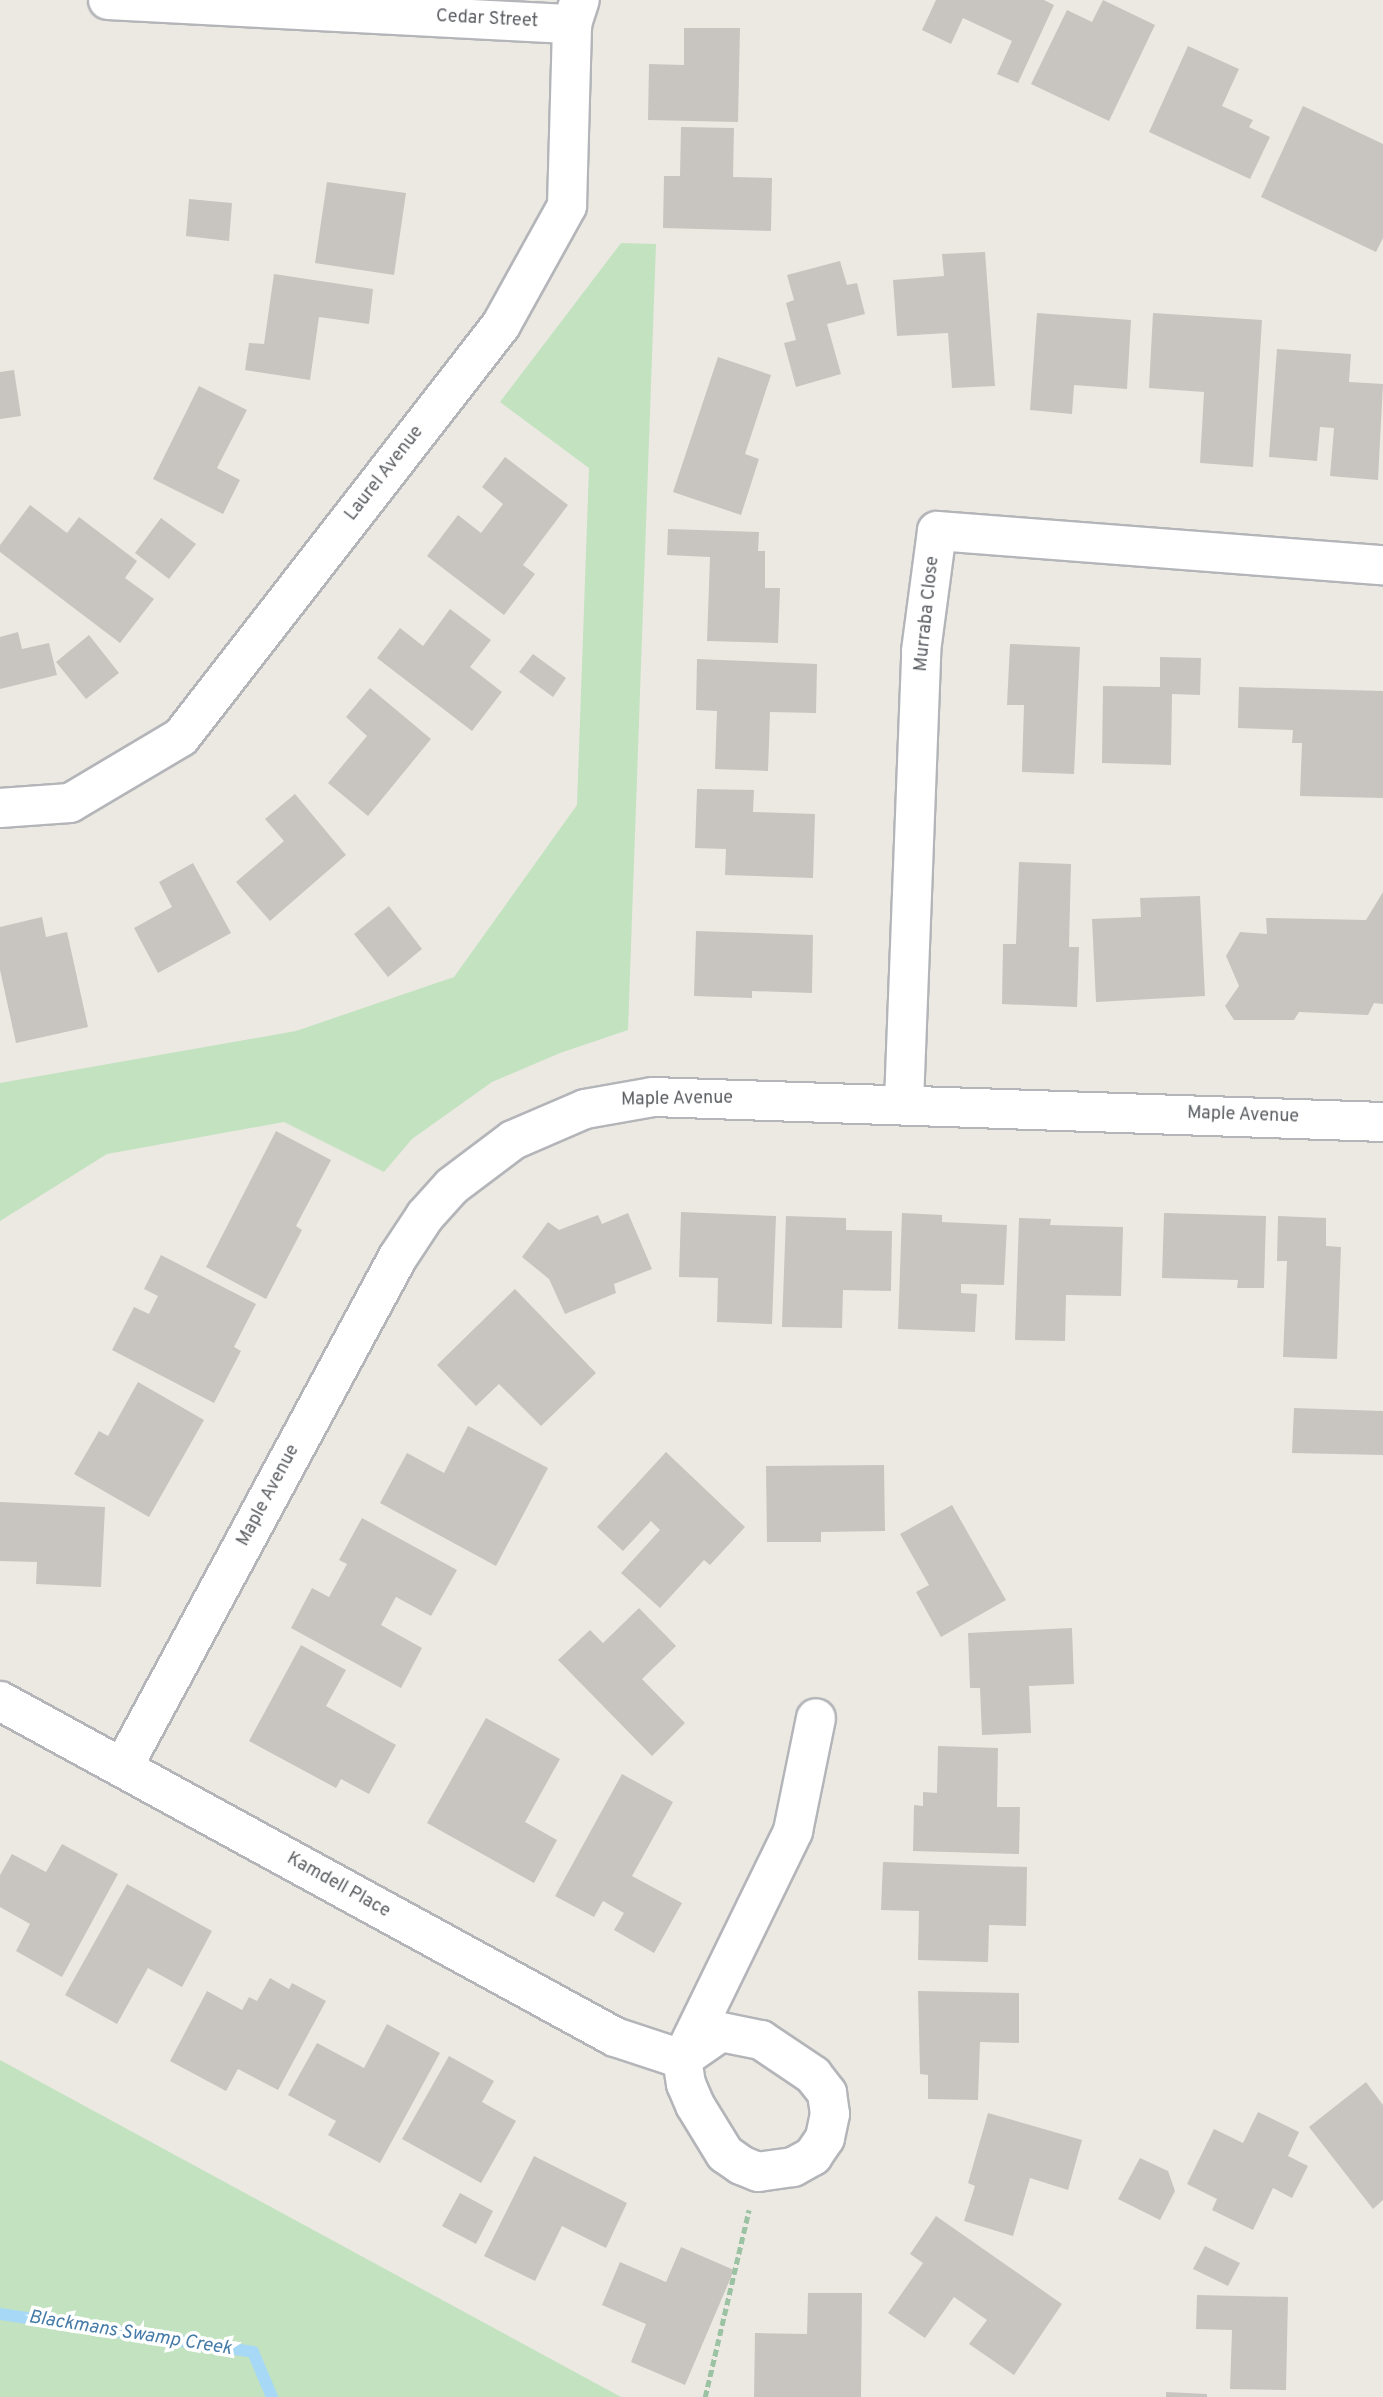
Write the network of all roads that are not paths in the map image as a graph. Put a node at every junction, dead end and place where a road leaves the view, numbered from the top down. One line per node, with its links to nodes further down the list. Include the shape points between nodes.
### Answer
1 (108, 0): 2 (street, Cedar Street)
2 (576, 12): 4 (street, Laurel Avenue, via 567,206 501,326 181,737 71,803)
3 (1383, 565): 5 (street, Murraba Close, via 937,531 921,651)
4 (0, 808)
5 (904, 1102): 6 (street, Maple Avenue); 9 (street, Maple Avenue, via 617,1100 552,1121 513,1140 452,1186 398,1257)
6 (1383, 1122)
7 (0, 1701): 9 (street, Kamdell Place)
8 (816, 1718): 10 (street, via 788,1843)
9 (123, 1768): 10 (street, Kamdell Place, via 615,2037)
10 (682, 2059): 10 (street, via 721,2032 761,2040 813,2075 827,2093 830,2114 825,2138 813,2155 793,2167 758,2172 725,2154 686,2084)

